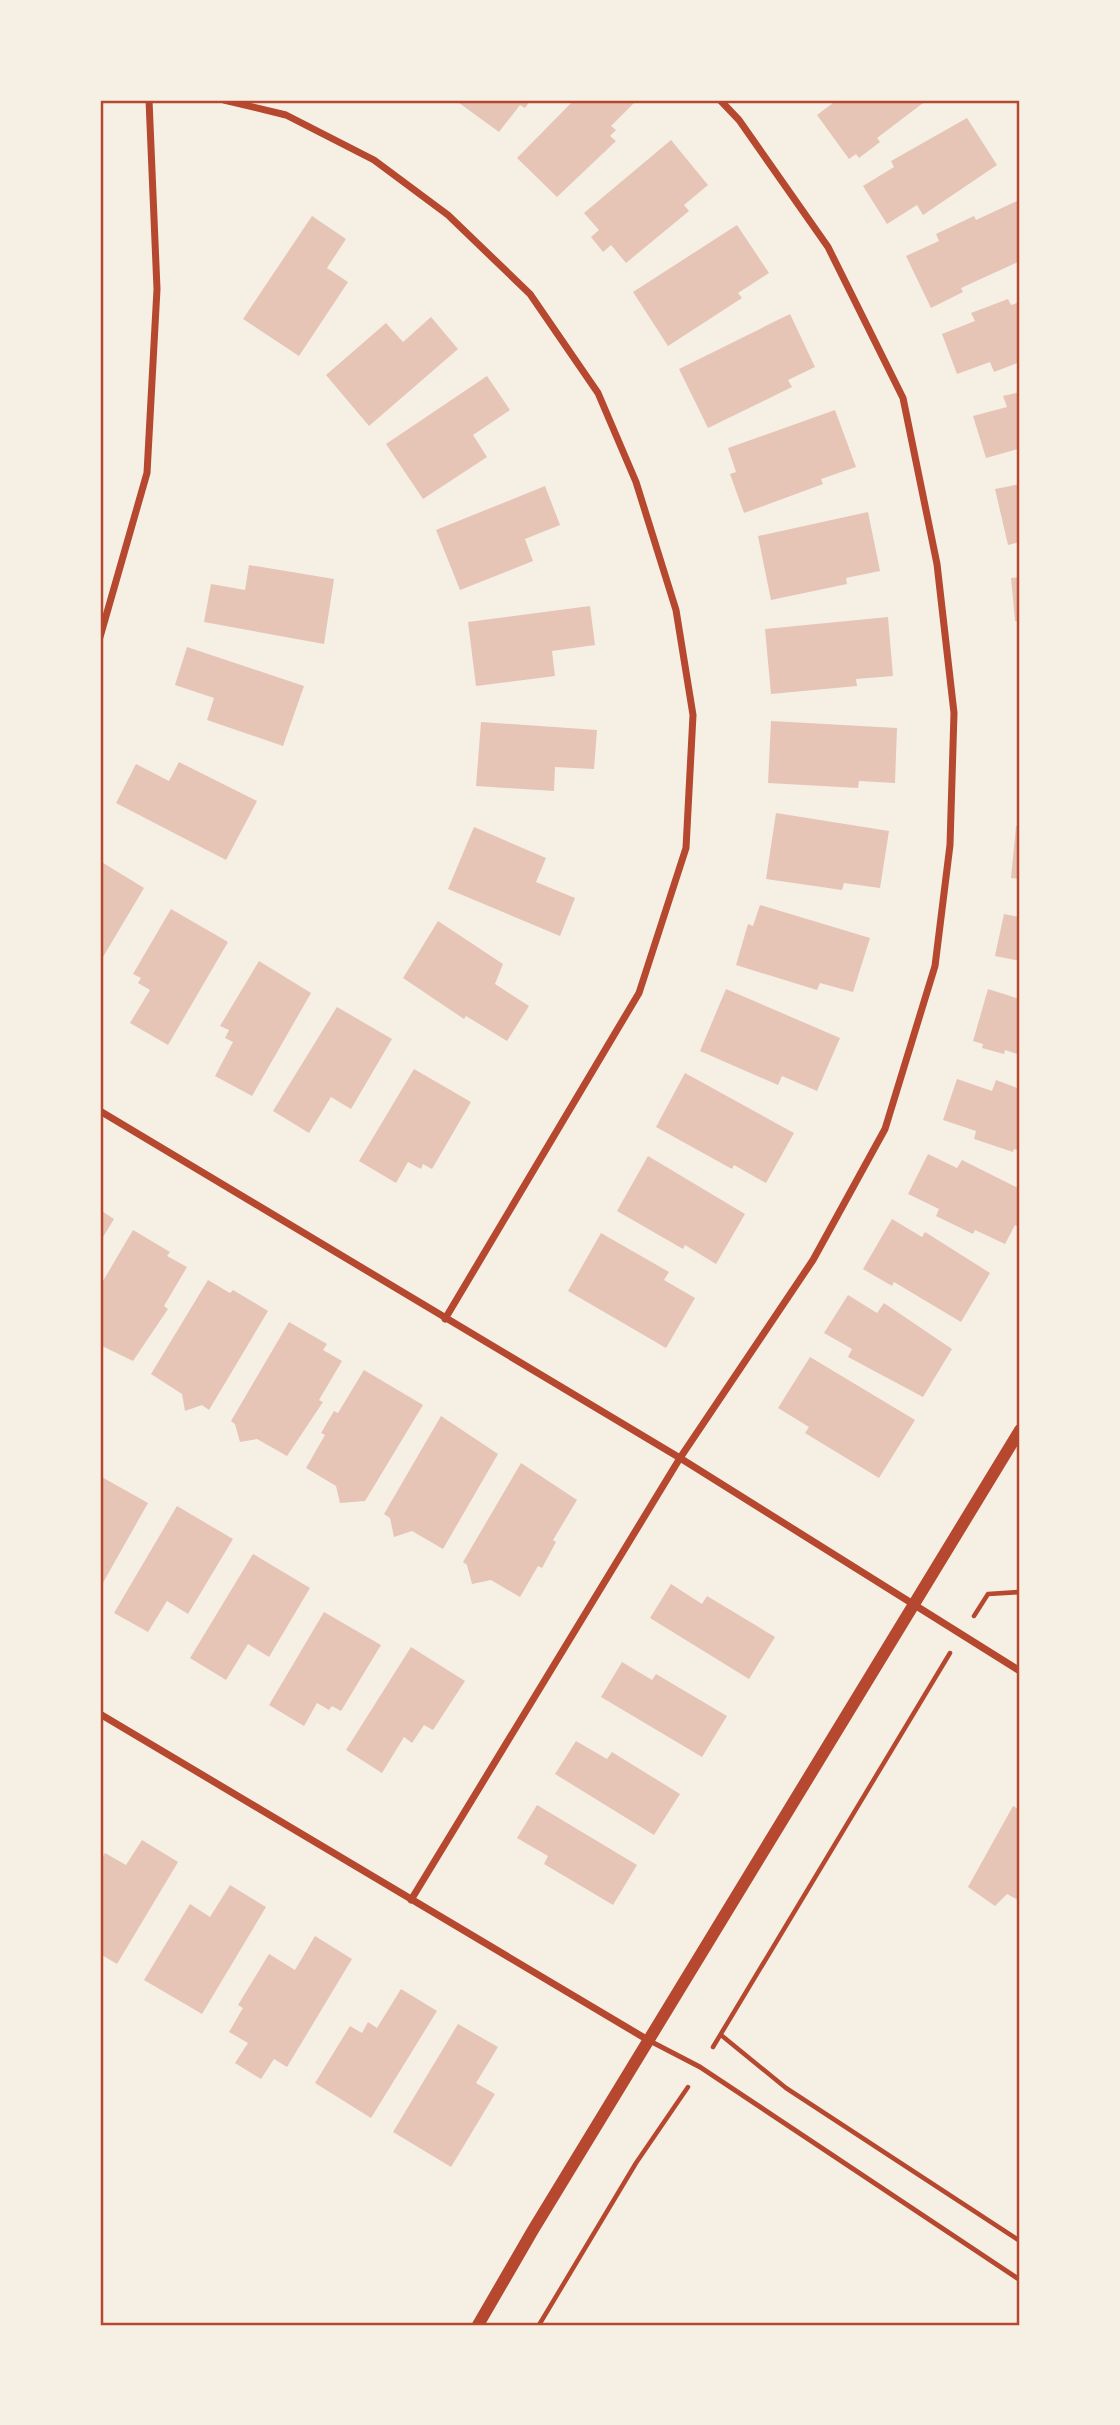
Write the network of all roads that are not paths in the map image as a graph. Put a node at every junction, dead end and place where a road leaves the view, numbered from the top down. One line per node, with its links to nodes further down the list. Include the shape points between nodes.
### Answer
1 (149, 100): 4 (street, via 157,289 147,473)
2 (224, 100): 6 (street, via 286,115 374,160 448,215 530,294 598,393 636,482 676,610 693,715 685,848 639,993)
3 (720, 100): 8 (street, via 828,247 903,398 937,564 954,713 950,845 935,966 885,1129 813,1260)
4 (100, 637)
5 (100, 1111): 6 (street)
6 (445, 1319): 8 (street)
7 (1020, 1430): 9 (street)
8 (680, 1458): 9 (street); 12 (street)
9 (915, 1605): 10 (street); 13 (street)
10 (1020, 1671)
11 (100, 1714): 12 (street)
12 (411, 1900): 13 (street)
13 (648, 2040): 14 (lane, via 700,2067); 15 (street)
14 (1017, 2278)
15 (478, 2325)

